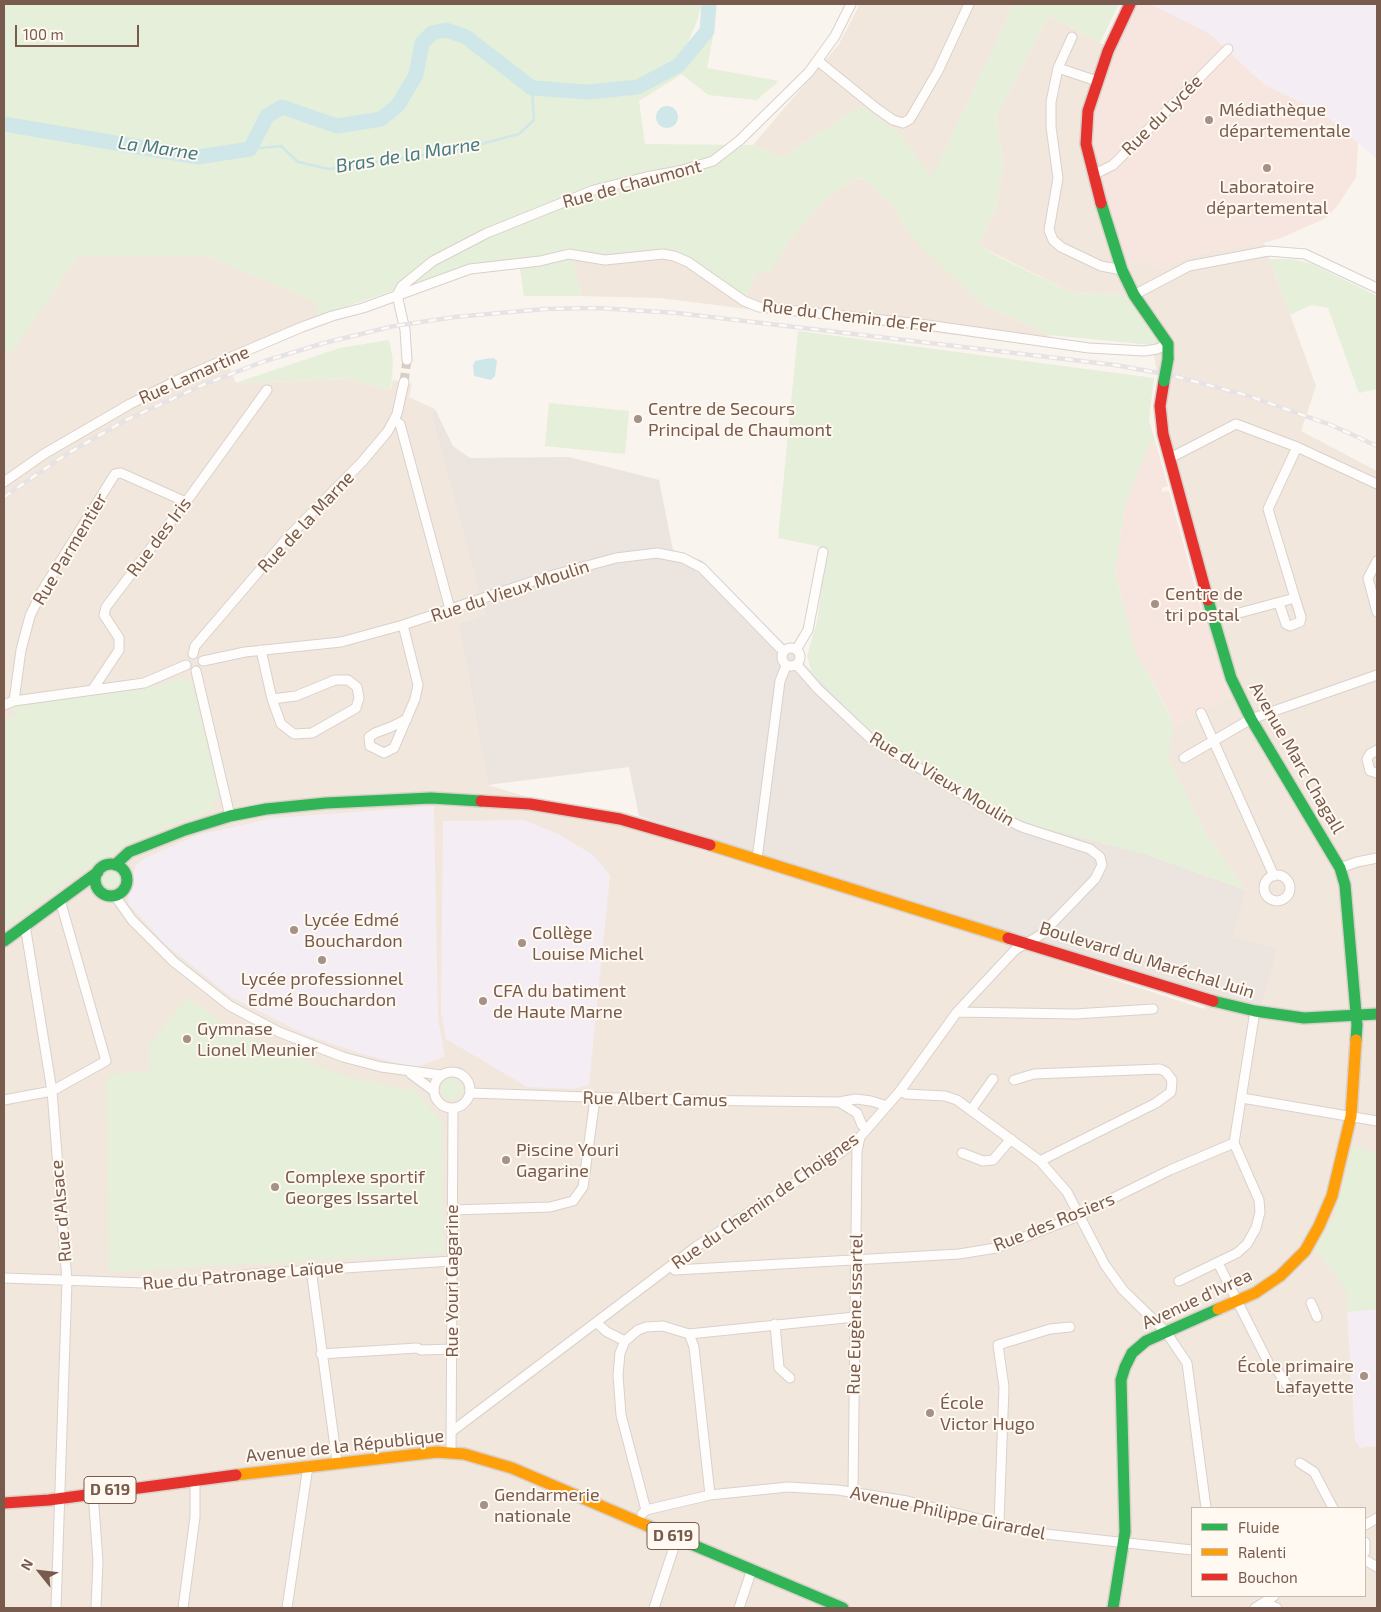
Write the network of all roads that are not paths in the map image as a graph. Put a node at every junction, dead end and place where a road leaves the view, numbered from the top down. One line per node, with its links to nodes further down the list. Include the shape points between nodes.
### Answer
1 (850, 4): 6 (street, Rue de Chaumont, via 835,36)
2 (969, 4): 6 (street, via 938,71 910,119 903,123 876,108)
3 (1130, 4): 8 (street)
4 (1072, 37): 7 (street)
5 (1228, 49): 9 (street, Rue du Lycée, via 1112,165)
6 (818, 61): 12 (street, Rue de Chaumont, via 714,161 680,172 594,190 487,232 433,261 402,286)
7 (1058, 68): 8 (street); 10 (street, via 1050,102 1058,178 1049,222 1051,236 1071,253 1100,266)
8 (1097, 81): 9 (street, via 1088,111 1086,144)
9 (1093, 175): 10 (street)
10 (1122, 270): 13 (street)
11 (1377, 288): 13 (street, via 1305,254 1268,251 1189,266)
12 (398, 295): 14 (street, Rue du Chemin de Fer, via 470,269 540,261 569,254 605,260 663,254 682,259 759,308 920,324 1089,348 1144,351); 15 (street); 21 (street, Rue Lamartine, via 302,327 182,378 72,437)
13 (1134, 295): 14 (street)
14 (1168, 344): 20 (street, Avenue Marc Chagall, bridge, via 1160,415)
15 (407, 360)
16 (404, 382): 18 (street, Rue de la Marne)
17 (267, 390): 23 (street, Rue des Iris)
18 (394, 420): 28 (street, via 400,424); 35 (street, Rue de la Marne, via 362,462 289,536 195,646)
19 (1296, 447): 20 (street, via 1236,424); 22 (street); 26 (street, via 1268,508)
20 (1170, 458): 30 (street, Avenue Marc Chagall)
21 (4, 482)
22 (1377, 484)
23 (186, 502): 42 (street, Rue des Iris, via 106,607 104,615 119,638 119,650); 44 (street, Rue Parmentier, via 121,473 115,474 42,590 30,616 21,650)
24 (823, 552): 33 (street, via 808,630)
25 (1377, 560): 29 (street, via 1368,578)
26 (1295, 598): 27 (street); 27 (street, via 1301,617 1300,622 1290,626 1286,624)
27 (1280, 603): 30 (street)
28 (450, 609): 31 (street, Rue du Vieux Moulin); 34 (street, Rue du Vieux Moulin, via 616,558 672,554 702,568)
29 (1377, 612)
30 (1213, 620): 48 (street, Avenue Marc Chagall, via 1231,678)
31 (403, 625): 32 (street, Rue du Vieux Moulin, via 341,642); 47 (street, via 418,685)
32 (261, 650): 36 (street, Rue du Vieux Moulin); 43 (street)
33 (796, 650): 34 (street); 38 (street, via 800,657)
34 (784, 651): 39 (street, via 781,659)
35 (193, 654): 36 (street, via 199,654); 37 (street, via 187,657)
36 (203, 661): 40 (street)
37 (186, 665): 40 (street); 42 (street, via 144,683)
38 (797, 665): 39 (street); 58 (street, Rue du Vieux Moulin, via 870,738 993,813 1022,827 1090,849 1100,857)
39 (786, 666): 56 (street, via 780,681)
40 (196, 671): 53 (street)
41 (1377, 675): 48 (street)
42 (93, 689): 44 (street)
43 (272, 699): 43 (street, via 282,724 294,734 302,734 312,733 356,708 359,698 357,687 348,680 335,680 296,696)
44 (14, 701): 45 (street)
45 (4, 705)
46 (1200, 713): 49 (street)
47 (407, 719): 47 (street, via 375,732 369,737 370,746 384,753 394,748)
48 (1251, 719): 49 (street); 59 (street, Avenue Marc Chagall)
49 (1213, 742): 51 (street); 62 (street)
50 (1377, 750): 52 (street, via 1367,759 1370,770)
51 (1184, 758)
52 (1377, 773)
53 (230, 816): 54 (street, Boulevard du Maréchal Juin); 56 (street, Boulevard du Maréchal Juin, via 266,809 383,799 492,800 620,819)
54 (147, 845): 57 (street, Boulevard du Maréchal Juin, via 129,852); 61 (street, via 134,858)
55 (1377, 858): 59 (street)
56 (757, 859): 69 (street, Boulevard du Maréchal Juin)
57 (115, 865): 60 (street, via 105,866); 61 (street)
58 (1102, 865): 69 (street, Rue du Chemin de Choignes, via 1096,879 1042,934)
59 (1340, 868): 74 (street, Avenue Marc Chagall, via 1345,885)
60 (98, 872): 63 (street); 64 (street, via 95,880)
61 (126, 874): 65 (street, via 126,887)
62 (1274, 876)
63 (75, 888): 64 (street); 66 (street)
64 (98, 889): 65 (street, via 105,895)
65 (115, 896): 75 (street, via 132,920 174,962 230,1006 311,1045 381,1067)
66 (60, 900): 67 (street); 80 (street, via 106,1061)
67 (25, 925): 68 (street); 80 (street, Rue d'Alsace)
68 (4, 941)
69 (1026, 942): 71 (street, Boulevard du Maréchal Juin, via 1208,1000); 72 (street, Rue du Chemin de Choignes)
70 (1153, 1008): 72 (street, via 1075,1014)
71 (1255, 1011): 74 (street, Boulevard du Maréchal Juin, via 1304,1018); 83 (street)
72 (957, 1012): 79 (street, Rue du Chemin de Choignes)
73 (1377, 1014): 74 (street, Boulevard du Maréchal Juin)
74 (1356, 1016): 92 (street, Avenue d'Ivrea)
75 (409, 1072): 76 (street); 81 (street)
76 (441, 1075): 81 (street); 82 (street, via 462,1074 469,1082)
77 (994, 1079): 90 (street)
78 (1014, 1080): 99 (street, via 1034,1074 1160,1069 1172,1080 1170,1092 1156,1103)
79 (900, 1090): 88 (street, Rue du Chemin de Choignes); 90 (street, via 906,1094 945,1096)
80 (52, 1091): 85 (street); 109 (street, Rue d'Alsace)
81 (434, 1091): 89 (street, via 438,1102)
82 (470, 1093): 84 (street, Rue Albert Camus); 89 (street, via 464,1104)
83 (1242, 1098): 92 (street); 97 (street)
84 (595, 1099): 87 (street, Rue Albert Camus); 100 (street, via 583,1187 573,1201 550,1207)
85 (4, 1100)
86 (861, 1100): 87 (street, Rue Albert Camus); 88 (street, Rue Albert Camus); 91 (street)
87 (839, 1102): 91 (street)
88 (887, 1106): 94 (street, Rue du Chemin de Choignes)
89 (453, 1108): 100 (street, Rue Youri Gagarine)
90 (971, 1110): 96 (street)
91 (856, 1113): 94 (street)
92 (1351, 1116): 93 (street); 110 (street, Avenue d'Ivrea, via 1332,1196 1304,1251 1280,1276)
93 (1377, 1121)
94 (867, 1129): 95 (street, Rue du Chemin de Choignes)
95 (860, 1138): 103 (street, Rue Eugène Issartel, via 857,1151); 105 (street, Rue du Chemin de Choignes)
96 (1011, 1139): 98 (street, via 993,1160 982,1161); 99 (street)
97 (1234, 1143): 101 (street, Rue des Rosiers, via 1170,1170); 104 (street, via 1259,1200 1259,1220 1247,1244)
98 (962, 1153)
99 (1040, 1161): 101 (street, via 1067,1192)
100 (453, 1210): 102 (street, Rue Youri Gagarine)
101 (1080, 1215): 103 (street, Rue des Rosiers, via 983,1251); 117 (street, via 1105,1265 1124,1290)
102 (452, 1260): 106 (street, Rue du Patronage Laïque); 120 (street, Rue Youri Gagarine)
103 (857, 1260): 105 (street, Rue des Rosiers, via 675,1270); 112 (street, Rue Eugène Issartel)
104 (1218, 1263): 108 (street); 110 (street)
105 (671, 1266): 114 (street, Rue du Chemin de Choignes)
106 (311, 1270): 109 (street, Rue du Patronage Laïque, via 172,1284); 121 (street)
107 (4, 1278): 109 (street, Rue du Patronage Laïque)
108 (1179, 1281)
109 (68, 1282): 133 (street, Rue d'Alsace)
110 (1238, 1302): 117 (street, Avenue d'Ivrea); 123 (street, via 1271,1368 1277,1370)
111 (1311, 1303): 113 (street)
112 (855, 1317): 115 (street); 130 (street, Rue Eugène Issartel)
113 (1317, 1317)
114 (597, 1323): 119 (street); 124 (street, Rue du Chemin de Choignes)
115 (775, 1324): 118 (street); 122 (street, via 779,1368)
116 (1070, 1327): 140 (street, via 1050,1329 998,1346 1004,1387)
117 (1166, 1332): 135 (street, via 1188,1366); 143 (street, Avenue d'Ivrea, via 1132,1353 1121,1380)
118 (690, 1334): 119 (street, via 663,1326 646,1327); 132 (street)
119 (625, 1340): 137 (street, via 618,1375 622,1415)
120 (452, 1349): 121 (street); 124 (street, Rue Youri Gagarine)
121 (322, 1354): 126 (street)
122 (790, 1378)
123 (1291, 1391)
124 (451, 1432): 125 (street, Rue Youri Gagarine)
125 (451, 1453): 126 (street, Avenue de la République / D 619); 139 (street, Avenue de la République / D 619, via 494,1461)
126 (337, 1462): 128 (street, Avenue de la République / D 619)
127 (1300, 1462): 136 (street, via 1314,1472)
128 (308, 1466): 129 (street, Avenue de la République / D 619); 153 (street)
129 (195, 1480): 131 (street, Avenue de la République / D 619); 152 (street, via 195,1517)
130 (853, 1491): 132 (street, Avenue Philippe Girardel, via 788,1487); 140 (street, Avenue Philippe Girardel)
131 (94, 1492): 133 (street, Avenue de la République / D 619); 151 (street, via 98,1561)
132 (710, 1495): 137 (street, Avenue Philippe Girardel)
133 (61, 1499): 134 (street, D 619); 150 (street, Rue d'Alsace)
134 (4, 1503)
135 (1206, 1507)
136 (1332, 1507)
137 (646, 1510): 139 (street)
138 (1377, 1518): 141 (street)
139 (640, 1521): 142 (street, Avenue de la République / D 619)
140 (999, 1524): 143 (street, Avenue Philippe Girardel, via 1036,1533)
141 (1366, 1524)
142 (677, 1538): 147 (street, Avenue de la République / D 619); 154 (street)
143 (1124, 1542): 144 (street, Avenue Philippe Girardel); 157 (street, Avenue d'Ivrea)
144 (1191, 1550)
145 (1366, 1561): 146 (street)
146 (1377, 1567)
147 (752, 1569): 155 (street); 156 (street, Avenue de la République / D 619)
148 (1272, 1597): 149 (street)
149 (1264, 1602): 158 (street); 159 (street)
150 (56, 1608)
151 (96, 1608)
152 (183, 1608)
153 (287, 1608)
154 (654, 1608)
155 (738, 1608)
156 (843, 1608)
157 (1113, 1608)
158 (1255, 1608)
159 (1277, 1608)

